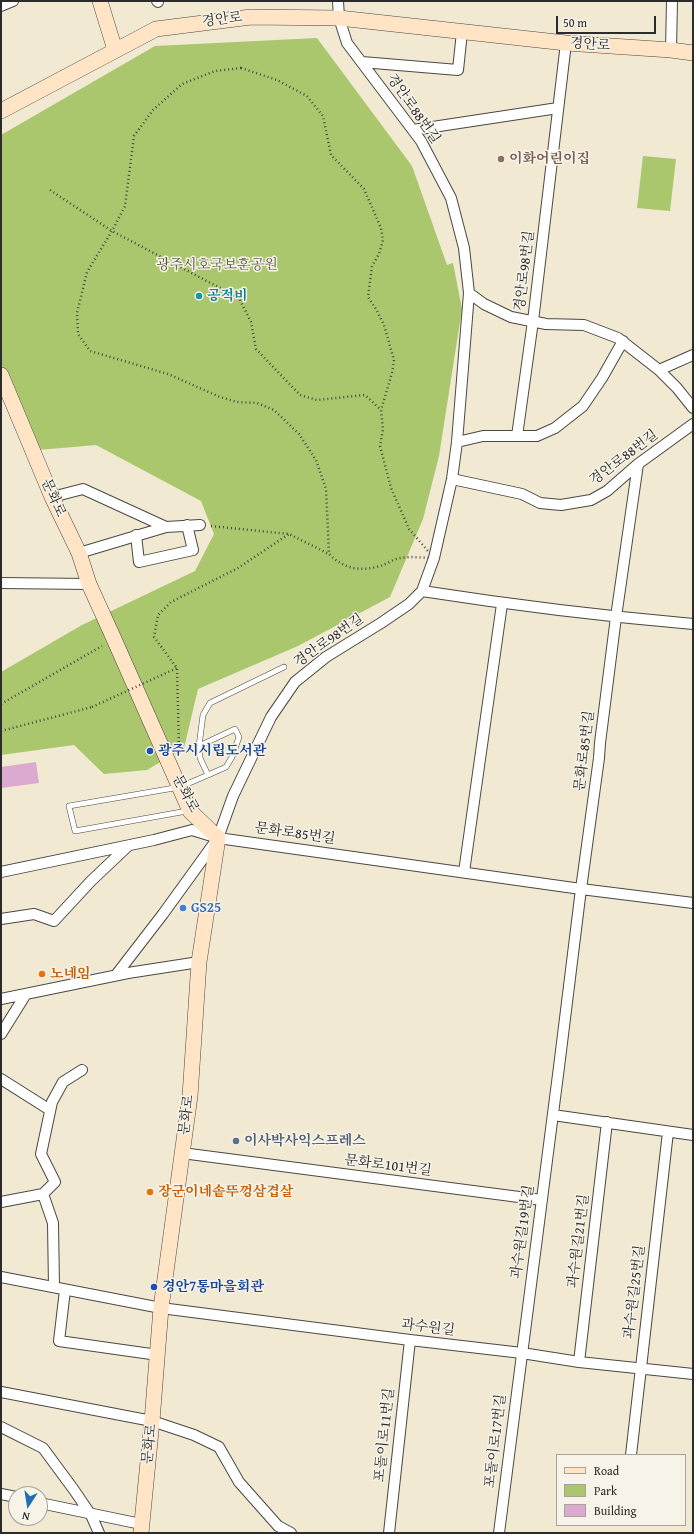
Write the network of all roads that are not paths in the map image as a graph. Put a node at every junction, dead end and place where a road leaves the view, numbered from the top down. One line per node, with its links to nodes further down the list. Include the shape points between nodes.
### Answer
1 (13, 1): 5 (street)
2 (100, 1): 9 (street)
3 (338, 1): 6 (street, 경안로88번길)
4 (672, 1): 10 (street)
5 (1, 6)
6 (339, 18): 7 (street, 경안로); 9 (street, 경안로, via 251,16 156,29); 12 (street, 경안로88번길, via 347,43)
7 (462, 32): 8 (street, 경안로); 12 (street, via 458,70)
8 (566, 43): 10 (street, 경안로); 13 (street, 경안로98번길)
9 (115, 50): 14 (street, 경안로)
10 (671, 50): 11 (street, 경안로)
11 (693, 53)
12 (362, 62): 15 (street, 경안로88번길)
13 (558, 108): 15 (street); 17 (street, 경안로98번길)
14 (1, 111)
15 (413, 130): 16 (street, 경안로88번길, via 451,198 464,248)
16 (469, 293): 17 (street, via 484,304 511,317); 25 (street, 경안로88번길)
17 (533, 321): 18 (street, via 584,325); 24 (street, 경안로98번길)
18 (623, 341): 20 (street); 24 (street, via 582,406 555,428 537,436)
19 (693, 356): 20 (street)
20 (659, 370): 22 (street, via 678,388)
21 (1, 375): 28 (street, 문화로)
22 (693, 408)
23 (693, 424): 26 (street, 경안로88번길)
24 (517, 436): 25 (street, via 483,436)
25 (457, 442): 27 (street, 경안로98번길)
26 (638, 464): 27 (street, 경안로88번길, via 607,491 591,500 561,505 540,503 522,494); 38 (street, 문화로85번길)
27 (452, 479): 36 (street, 경안로98번길, via 434,558)
28 (52, 497): 31 (street, via 83,489); 33 (street, 문화로)
29 (187, 525): 30 (street); 31 (street); 32 (street, via 193,550 139,562)
30 (200, 525)
31 (166, 527): 32 (street)
32 (136, 535): 33 (street)
33 (79, 553): 35 (street, 문화로)
34 (1, 583): 35 (street)
35 (89, 584): 43 (street, 문화로)
36 (422, 590): 37 (street); 45 (street, 경안로98번길, via 409,604 326,657 295,682 271,717 233,796)
37 (502, 604): 38 (street); 48 (street)
38 (616, 617): 39 (street); 49 (street, 문화로85번길)
39 (693, 624)
40 (284, 667): 41 (lane, via 210,703 203,715)
41 (198, 746): 42 (lane, via 200,758); 42 (lane, via 235,729 239,737 226,767)
42 (208, 775): 43 (lane)
43 (180, 787): 44 (street, 문화로); 44 (lane, via 69,806 75,831)
44 (190, 811): 45 (street, 문화로)
45 (218, 838): 46 (street, 문화로85번길, via 192,830); 48 (street, 문화로85번길); 52 (street, 문화로); 53 (street, 경안로98번길)
46 (128, 846): 47 (street, 문화로85번길); 51 (street, via 54,921 34,914)
47 (1, 872)
48 (464, 872): 49 (street, 문화로85번길)
49 (580, 889): 50 (street, 문화로85번길); 60 (street, 과수원길19번길)
50 (693, 903)
51 (1, 919)
52 (199, 962): 53 (street); 64 (street, 문화로, via 190,1096)
53 (116, 975): 54 (street)
54 (26, 994): 55 (street); 56 (street)
55 (1, 999)
56 (1, 1034)
57 (82, 1070): 59 (street, via 62,1082)
58 (1, 1078): 59 (street)
59 (50, 1110): 65 (street, via 41,1154 55,1182)
60 (553, 1115): 61 (street); 66 (street, 과수원길19번길)
61 (607, 1122): 62 (street); 75 (street, 과수원길21번길)
62 (668, 1132): 63 (street); 76 (street, 과수원길25번길)
63 (693, 1134)
64 (182, 1153): 66 (street, 문화로101번길); 71 (street, 문화로)
65 (43, 1194): 67 (street); 69 (street, via 53,1224)
66 (542, 1200): 73 (street, 과수원길19번길)
67 (1, 1202)
68 (1, 1277): 69 (street)
69 (54, 1287): 70 (street)
70 (65, 1290): 71 (street); 74 (street, via 59,1341)
71 (161, 1308): 72 (street, 과수원길); 74 (street, 문화로)
72 (410, 1340): 73 (street, 과수원길); 87 (street, 포돌이로11번길)
73 (522, 1353): 75 (street, 과수원길); 88 (street, 포돌이로17번길)
74 (158, 1355): 79 (street, 문화로)
75 (578, 1362): 76 (street, 과수원길)
76 (640, 1369): 77 (street, 과수원길); 81 (street, 과수원길25번길)
77 (693, 1374)
78 (1, 1392): 79 (street)
79 (152, 1421): 84 (street, 문화로); 86 (street, via 194,1434 220,1447 239,1482 278,1526)
80 (1, 1427): 83 (street, via 43,1448)
81 (630, 1454)
82 (48, 1505): 83 (street)
83 (91, 1515): 84 (street); 85 (street)
84 (141, 1529)
85 (99, 1533)
86 (291, 1533)
87 (389, 1533)
88 (499, 1533)

